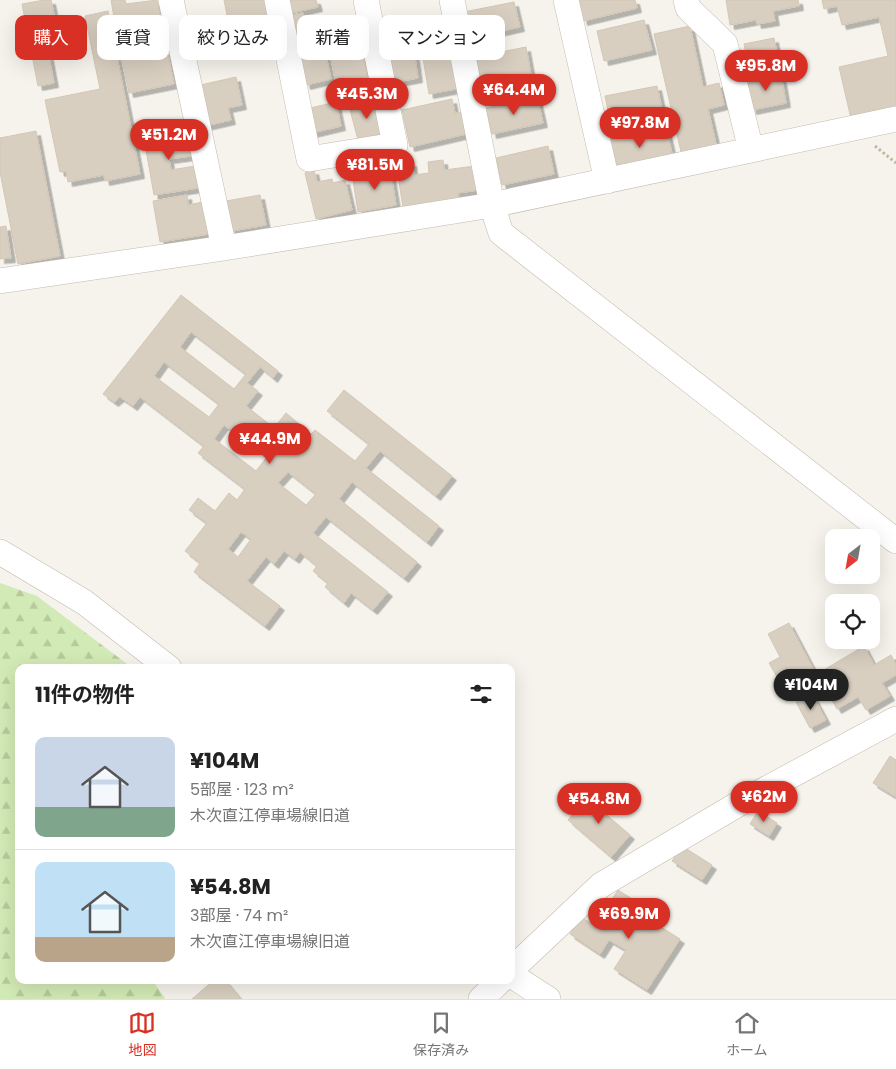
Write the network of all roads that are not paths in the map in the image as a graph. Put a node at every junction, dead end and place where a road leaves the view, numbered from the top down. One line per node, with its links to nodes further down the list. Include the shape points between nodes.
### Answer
1 (171, 0): 11 (street)
2 (277, 0): 3 (street, via 309,159 395,145)
3 (366, 0)
4 (452, 0): 10 (street)
5 (566, 0): 9 (street)
6 (686, 0): 8 (street, via 688,8 725,44)
7 (896, 119): 8 (street)
8 (751, 150): 9 (street)
9 (607, 181): 10 (street)
10 (492, 205): 11 (street); 13 (street, via 501,233)
11 (224, 248): 12 (street)
12 (0, 281)
13 (896, 541)
14 (0, 552): 15 (street, via 84,602)
15 (164, 664)
16 (896, 719): 17 (street, via 740,803 600,885)
17 (515, 966)
18 (515, 977): 21 (street)
19 (497, 984): 20 (street)
20 (481, 999)
21 (548, 999)

